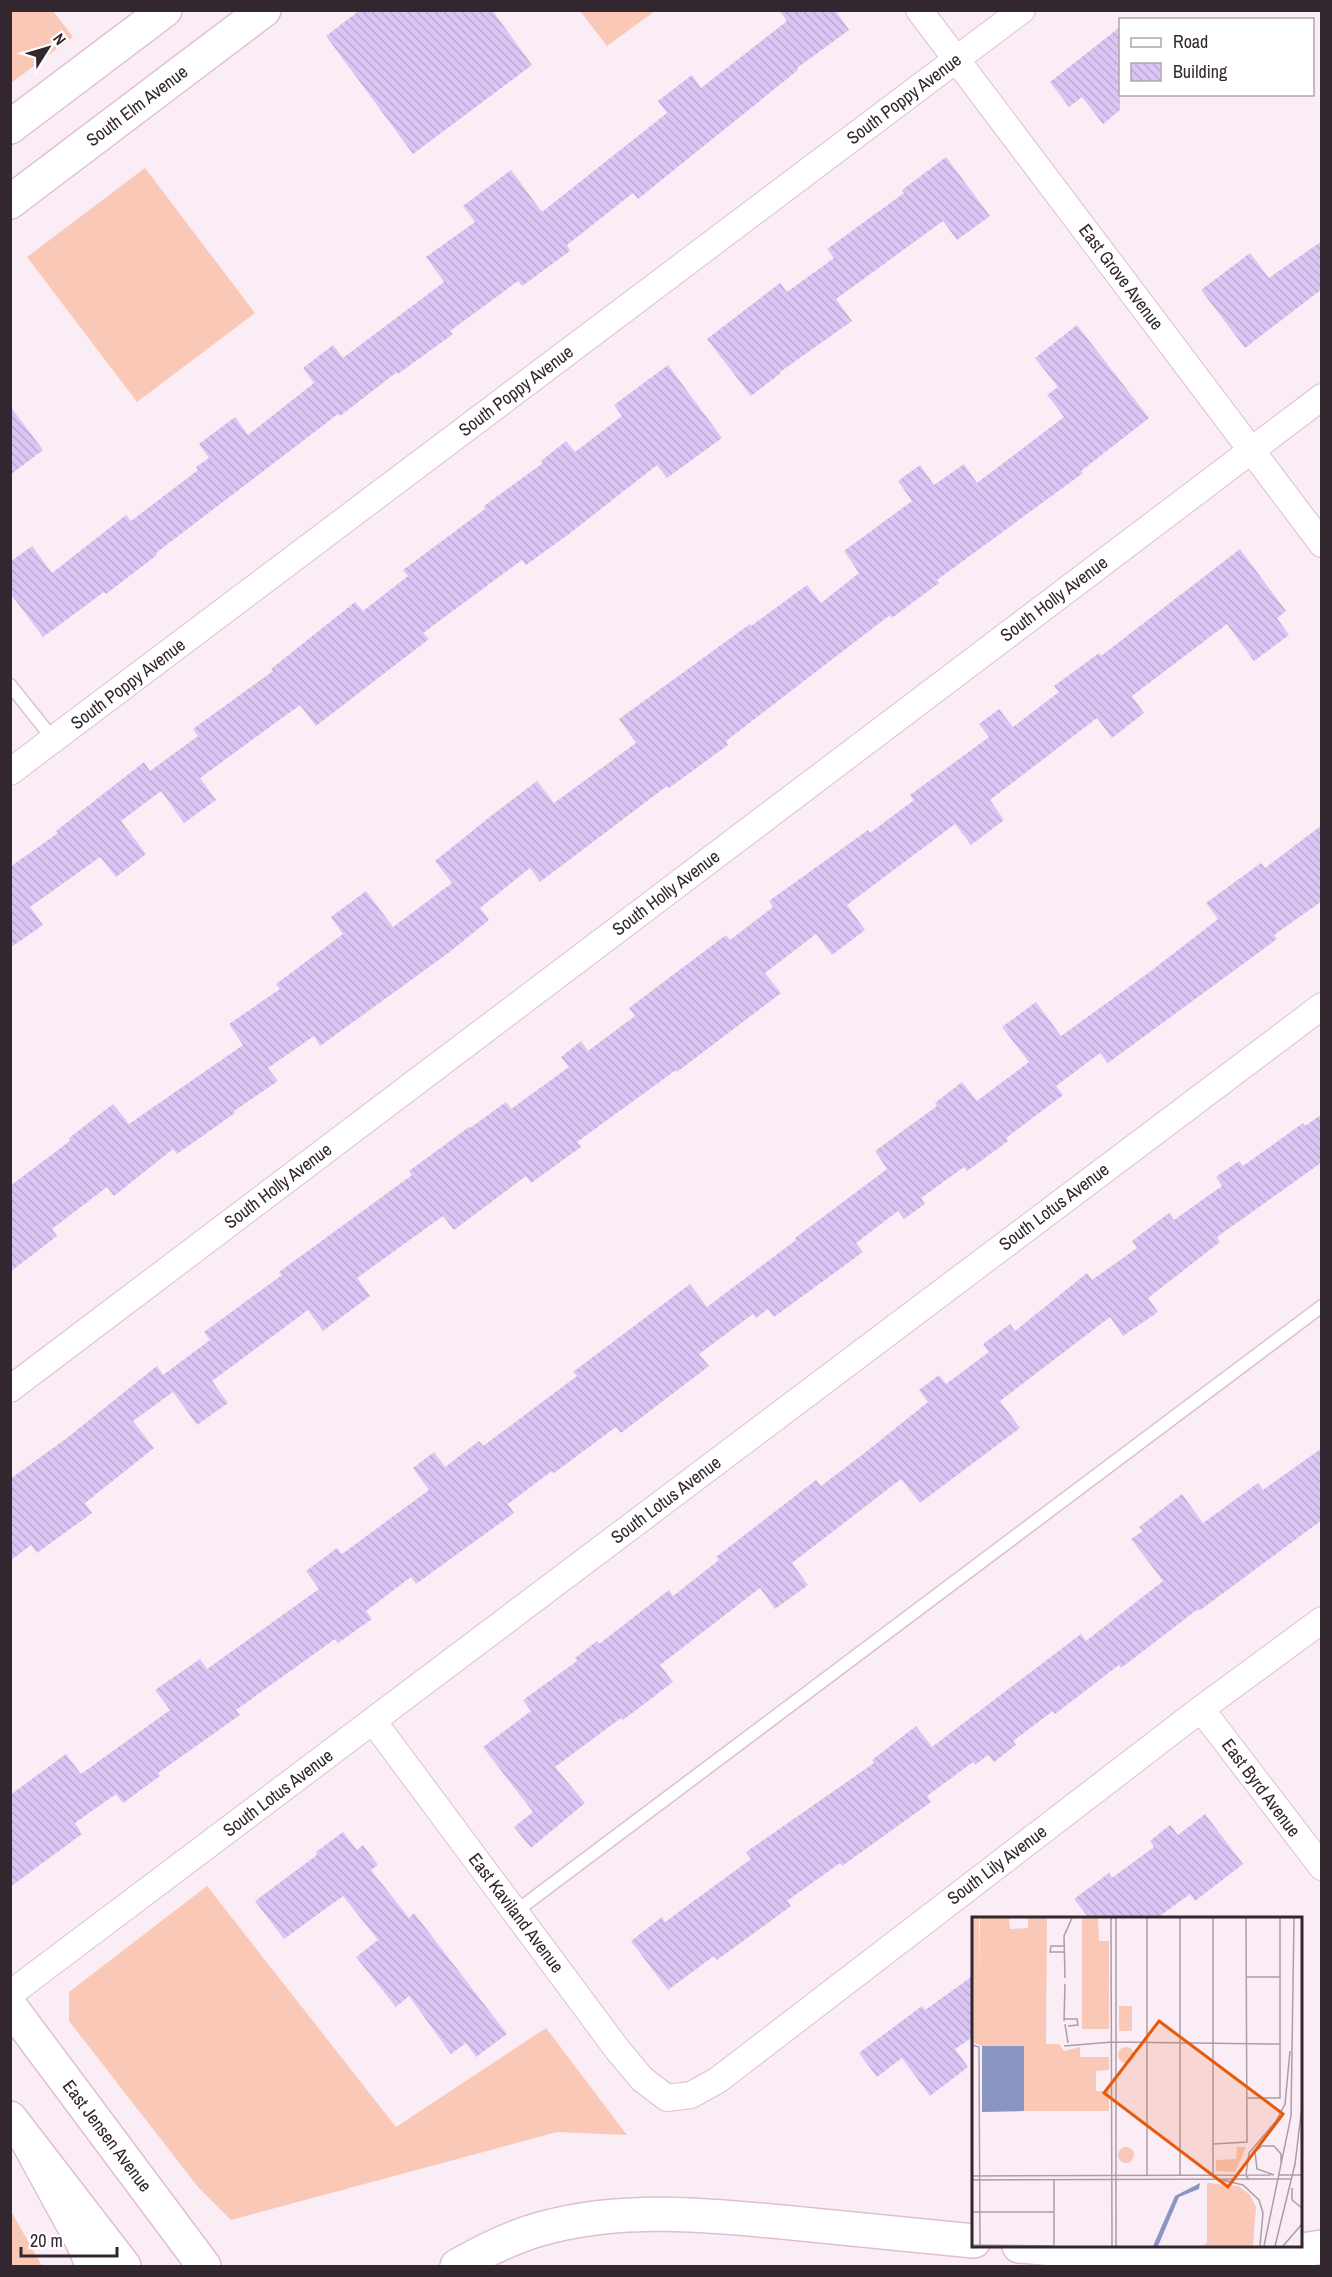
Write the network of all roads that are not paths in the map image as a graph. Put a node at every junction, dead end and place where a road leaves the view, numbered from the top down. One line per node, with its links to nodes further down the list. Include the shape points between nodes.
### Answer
1 (165, 10): 6 (main road)
2 (264, 10): 7 (main road, South Elm Avenue)
3 (919, 10): 5 (street, East Grove Avenue)
4 (1022, 10): 5 (street, South Poppy Avenue)
5 (957, 59): 9 (street, East Grove Avenue); 12 (street, South Poppy Avenue)
6 (10, 127)
7 (10, 202)
8 (1322, 396): 9 (street, South Holly Avenue)
9 (1251, 450): 10 (street, East Grove Avenue); 16 (street, South Holly Avenue)
10 (1322, 544)
11 (10, 685): 12 (lane)
12 (54, 740): 13 (street, South Poppy Avenue)
13 (10, 772)
14 (1322, 1006): 19 (street, South Lotus Avenue)
15 (1322, 1306): 21 (lane)
16 (10, 1389)
17 (1322, 1620): 18 (street, South Lily Avenue)
18 (1202, 1709): 20 (street, East Byrd Avenue); 24 (street, South Lily Avenue, via 718,2080 692,2095)
19 (373, 1721): 21 (street, East Kaviland Avenue); 22 (street, South Lotus Avenue)
20 (1322, 1867)
21 (515, 1912): 24 (street, East Kaviland Avenue, via 617,2049 642,2079)
22 (10, 1994)
23 (10, 2006): 31 (main road, East Jensen Avenue)
24 (667, 2098)
25 (19, 2130): 29 (main road); 30 (main road)
26 (972, 2241): 32 (main road, via 661,2214 586,2219 542,2228 492,2247)
27 (1030, 2247): 28 (main road, via 1191,2256 1287,2253)
28 (1322, 2247)
29 (93, 2266)
30 (124, 2266)
31 (204, 2266)
32 (457, 2266)

